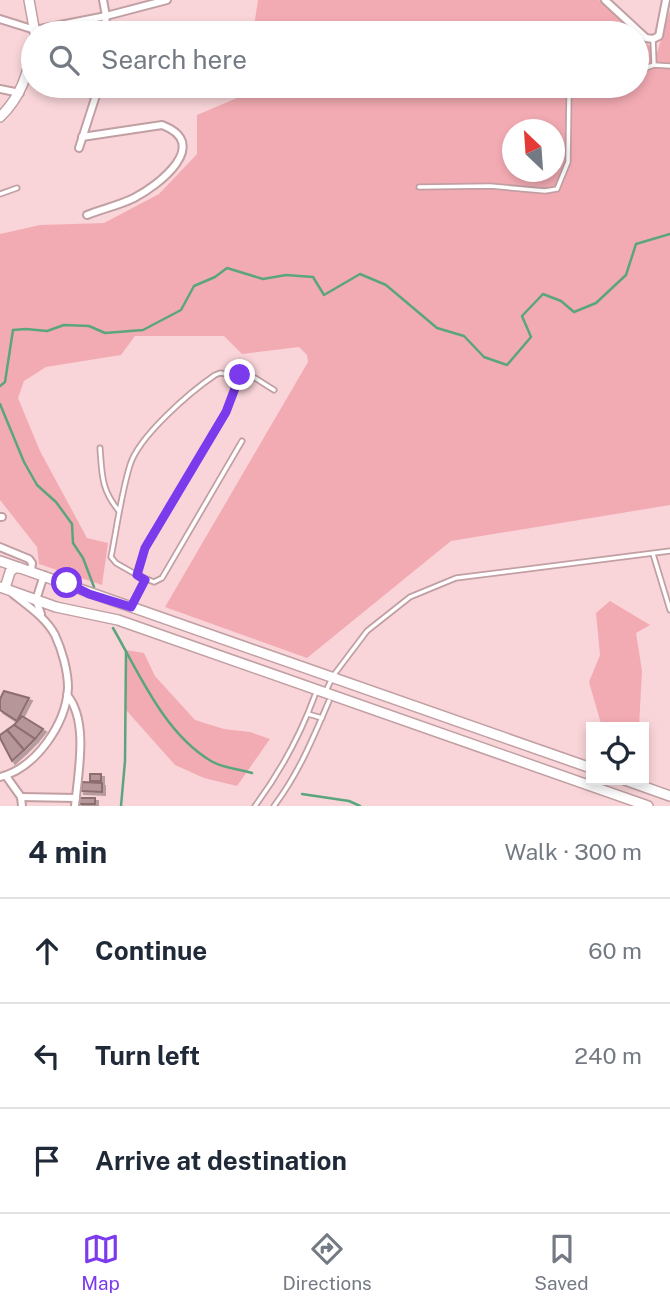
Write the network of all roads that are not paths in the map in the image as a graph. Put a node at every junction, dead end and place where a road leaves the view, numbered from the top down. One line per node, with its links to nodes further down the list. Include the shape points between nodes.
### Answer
1 (29, 0): 8 (street)
2 (103, 0): 6 (street)
3 (167, 0): 6 (street)
4 (605, 0): 11 (street)
5 (666, 0): 14 (street)
6 (106, 16): 9 (street); 10 (street)
7 (0, 19): 12 (street)
8 (33, 21)
9 (84, 21)
10 (105, 21)
11 (628, 21)
12 (21, 27)
13 (649, 38): 14 (street)
14 (656, 38): 15 (lane)
15 (654, 65): 16 (lane); 17 (lane)
16 (670, 66)
17 (649, 67)
18 (0, 89): 19 (street)
19 (20, 93): 22 (street)
20 (95, 98): 23 (street)
21 (569, 98): 25 (lane, via 568,162 557,189)
22 (0, 117)
23 (82, 137): 24 (street); 28 (street, via 162,125 185,146 154,187)
24 (79, 148)
25 (419, 187)
26 (17, 188): 27 (lane)
27 (0, 194)
28 (87, 215)
29 (240, 375): 30 (lane); 33 (lane, via 215,375 150,432 130,464); 41 (lane, via 226,412 145,548)
30 (274, 390)
31 (242, 441): 42 (lane, via 162,578)
32 (100, 448): 33 (lane, via 105,490)
33 (120, 512): 41 (lane, via 112,560)
34 (0, 547): 39 (street, via 29,559)
35 (670, 551): 36 (lane)
36 (653, 554): 47 (lane); 51 (lane, via 456,578 410,597 367,631)
37 (0, 561): 38 (street)
38 (20, 568): 39 (street); 43 (street, via 10,572)
39 (31, 571): 40 (street)
40 (44, 575): 45 (street); 46 (street)
41 (137, 575): 42 (lane)
42 (145, 580): 46 (lane)
43 (5, 588): 44 (street); 45 (street); 48 (street)
44 (0, 598)
45 (36, 600): 48 (street); 50 (street, via 118,620)
46 (131, 607): 49 (street)
47 (670, 610)
48 (43, 619): 52 (street, via 59,645)
49 (192, 628): 50 (street); 51 (street)
50 (186, 644): 54 (street)
51 (333, 676): 54 (lane); 57 (street)
52 (67, 695): 58 (street, via 47,743 32,761); 62 (street, via 78,716 80,734)
53 (315, 695): 55 (lane)
54 (328, 696): 56 (lane); 63 (street)
55 (308, 715): 56 (lane); 65 (lane, via 277,777)
56 (323, 718): 66 (lane, via 290,786)
57 (586, 766)
58 (3, 776): 61 (street)
59 (639, 785): 60 (street)
60 (670, 796)
61 (21, 797): 62 (street); 64 (street)
62 (76, 802)
63 (622, 802): 67 (street)
64 (22, 806)
65 (255, 806)
66 (274, 806)
67 (648, 806)

